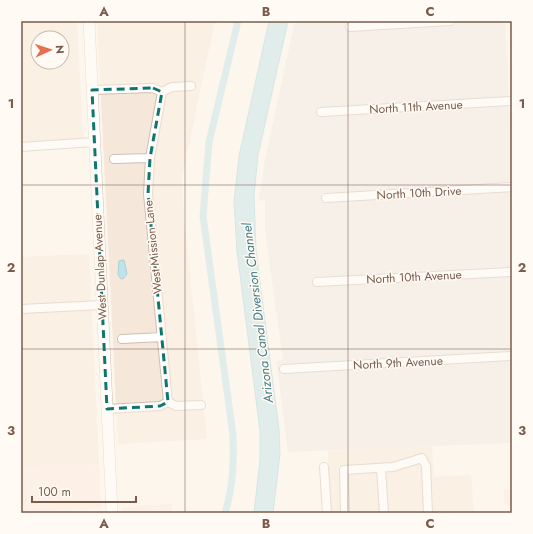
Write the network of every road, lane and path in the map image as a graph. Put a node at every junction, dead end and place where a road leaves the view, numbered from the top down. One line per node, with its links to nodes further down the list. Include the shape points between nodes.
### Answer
1 (89, 21): 5 (main road, West Dunlap Avenue)
2 (450, 21): 3 (street)
3 (350, 27)
4 (191, 86): 6 (street, via 172,87)
5 (92, 90): 6 (street, via 153,88); 9 (main road, West Dunlap Avenue)
6 (162, 92): 11 (street, West Mission Lane)
7 (512, 101): 8 (street, North 11th Avenue)
8 (321, 112)
9 (94, 142): 10 (street); 17 (main road, West Dunlap Avenue)
10 (21, 147)
11 (150, 158): 12 (street); 19 (street, West Mission Lane, via 148,207)
12 (114, 159)
13 (512, 187): 14 (street, North 10th Drive)
14 (326, 198)
15 (512, 272): 16 (street, North 10th Avenue)
16 (317, 282)
17 (102, 305): 18 (street); 25 (main road, West Dunlap Avenue)
18 (21, 309)
19 (162, 337): 20 (street); 23 (street, West Mission Lane)
20 (122, 339)
21 (512, 356): 22 (street, North 9th Avenue)
22 (284, 369)
23 (168, 402): 24 (street, via 176,406); 25 (street, via 160,406)
24 (201, 405)
25 (107, 409): 28 (main road, West Dunlap Avenue)
26 (324, 467): 29 (street)
27 (381, 468): 30 (street, via 344,470); 31 (street); 32 (street, via 422,458 426,466)
28 (112, 513)
29 (327, 513)
30 (345, 513)
31 (384, 513)
32 (428, 513)

